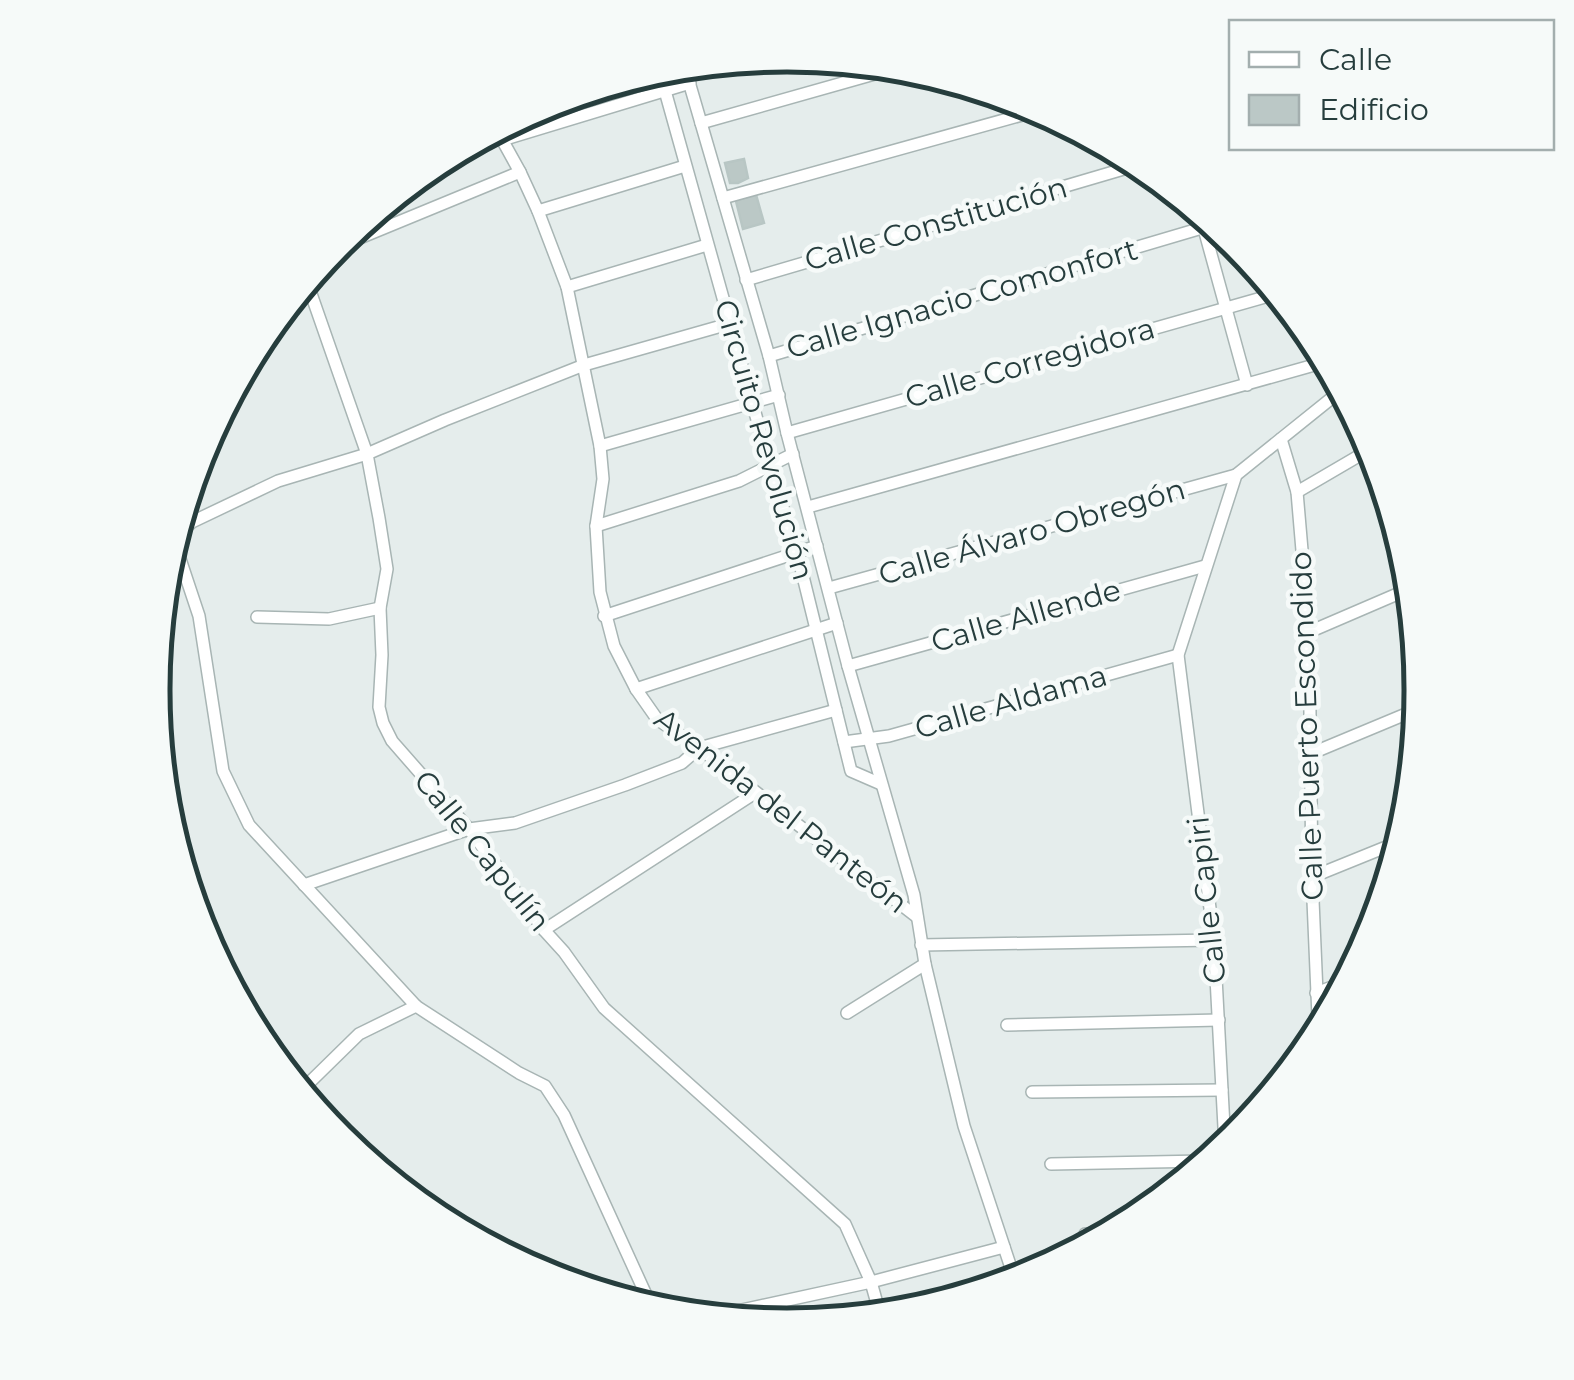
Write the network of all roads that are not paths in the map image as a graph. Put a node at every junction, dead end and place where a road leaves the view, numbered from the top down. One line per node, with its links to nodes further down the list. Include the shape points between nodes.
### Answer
1 (862, 77): 6 (street)
2 (688, 81): 6 (street, Circuito Revolución)
3 (663, 85): 5 (street); 8 (street, Circuito Revolución)
4 (1015, 117): 11 (street)
5 (545, 123)
6 (701, 123): 11 (street, Circuito Revolución)
7 (503, 142): 10 (street, Avenida del Panteón)
8 (686, 166): 12 (street); 16 (street, Circuito Revolución)
9 (1119, 170): 17 (street, Calle Constitución)
10 (520, 172): 12 (street, Avenida del Panteón); 14 (street)
11 (722, 198): 17 (street, Circuito Revolución)
12 (538, 211): 18 (street, Avenida del Panteón)
13 (1194, 226): 23 (street, Calle Ignacio Comonfort)
14 (373, 233)
15 (1209, 240): 21 (street)
16 (707, 245): 18 (street); 22 (street, Circuito Revolución)
17 (746, 280): 23 (street, Circuito Revolución)
18 (567, 287): 24 (street, Avenida del Panteón)
19 (312, 296): 33 (street, Calle Capulín)
20 (1264, 298): 21 (street, Calle Corregidora)
21 (1226, 307): 26 (street); 30 (street, Calle Corregidora)
22 (732, 324): 24 (street); 29 (street, Circuito Revolución)
23 (769, 356): 27 (street, Circuito Revolución)
24 (584, 366): 32 (street, Avenida del Panteón); 33 (street)
25 (1312, 366): 26 (street)
26 (1247, 384): 39 (street)
27 (780, 394): 29 (street); 30 (street, Circuito Revolución)
28 (1331, 398): 31 (street)
29 (754, 402): 32 (street); 36 (street, Circuito Revolución)
30 (786, 432): 34 (street, Circuito Revolución)
31 (1282, 438): 37 (street); 38 (street, Calle Puerto Escondido)
32 (600, 446): 41 (street, Avenida del Panteón)
33 (366, 454): 40 (street, via 278,482); 48 (street, Calle Capulín, via 387,569)
34 (793, 454): 36 (street); 39 (street, Circuito Revolución)
35 (1358, 456): 38 (street)
36 (770, 466): 41 (street); 43 (street, Circuito Revolución)
37 (1236, 475): 45 (street); 46 (street, Calle Álvaro Obregón)
38 (1297, 492): 53 (street, Calle Puerto Escondido)
39 (808, 508): 42 (street, Circuito Revolución)
40 (194, 521)
41 (596, 526): 49 (street, Avenida del Panteón)
42 (816, 546): 43 (street); 46 (street, Circuito Revolución)
43 (797, 552): 49 (street); 52 (street, Circuito Revolución)
44 (182, 566): 68 (street, via 198,616 223,770 249,825)
45 (1205, 566): 54 (street); 55 (street, Calle Allende)
46 (829, 588): 51 (street, Circuito Revolución)
47 (1397, 594): 53 (street)
48 (380, 608): 50 (street, via 329,619); 65 (street, Calle Capulín, via 383,723)
49 (604, 616): 56 (street, Avenida del Panteón)
50 (257, 617)
51 (837, 624): 52 (street); 55 (street, Circuito Revolución)
52 (816, 630): 56 (street); 57 (street, Circuito Revolución)
53 (1309, 632): 62 (street, Calle Puerto Escondido)
54 (1178, 655): 59 (street, Calle Aldama); 71 (street, Calle Capiri)
55 (848, 666): 59 (street, Circuito Revolución)
56 (636, 690): 61 (street, Avenida del Panteón, via 657,719)
57 (836, 710): 60 (street, Circuito Revolución); 61 (street)
58 (1403, 715): 62 (street)
59 (868, 737): 60 (street, Calle Aldama); 63 (street, Circuito Revolución)
60 (844, 742): 63 (street, Circuito Revolución, via 851,771)
61 (700, 748): 64 (street, Avenida del Panteón); 65 (street, via 625,785 515,823)
62 (1310, 754): 67 (street, Calle Puerto Escondido)
63 (880, 784): 69 (street, Circuito Revolución)
64 (755, 793): 69 (street, Avenida del Panteón); 70 (street)
65 (469, 830): 68 (street); 70 (street, Calle Capulín)
66 (1384, 847): 67 (street)
67 (1312, 877): 75 (street, Calle Puerto Escondido)
68 (304, 885): 76 (street)
69 (917, 917): 72 (street, Circuito Revolución)
70 (544, 930): 89 (street, Calle Capulín, via 604,1008 845,1224)
71 (1214, 940): 72 (street); 79 (street, Calle Capiri)
72 (921, 945): 73 (street, Circuito Revolución)
73 (925, 964): 78 (street); 87 (street, Circuito Revolución, via 964,1126)
74 (1327, 989): 75 (street)
75 (1316, 993): 77 (street, Calle Puerto Escondido)
76 (416, 1006): 81 (street, via 359,1034); 90 (street, via 544,1086)
77 (1317, 1007)
78 (847, 1013)
79 (1219, 1020): 80 (street); 82 (street, Calle Capiri)
80 (1007, 1025)
81 (310, 1081)
82 (1222, 1090): 83 (street); 84 (street, Calle Capiri)
83 (1032, 1092)
84 (1224, 1127)
85 (1184, 1162): 86 (street)
86 (1052, 1164)
87 (1004, 1247): 88 (street, Circuito Revolución); 89 (street)
88 (1010, 1265)
89 (871, 1282): 91 (street, Calle Capulín); 92 (street)
90 (643, 1290)
91 (876, 1301)
92 (758, 1307)

